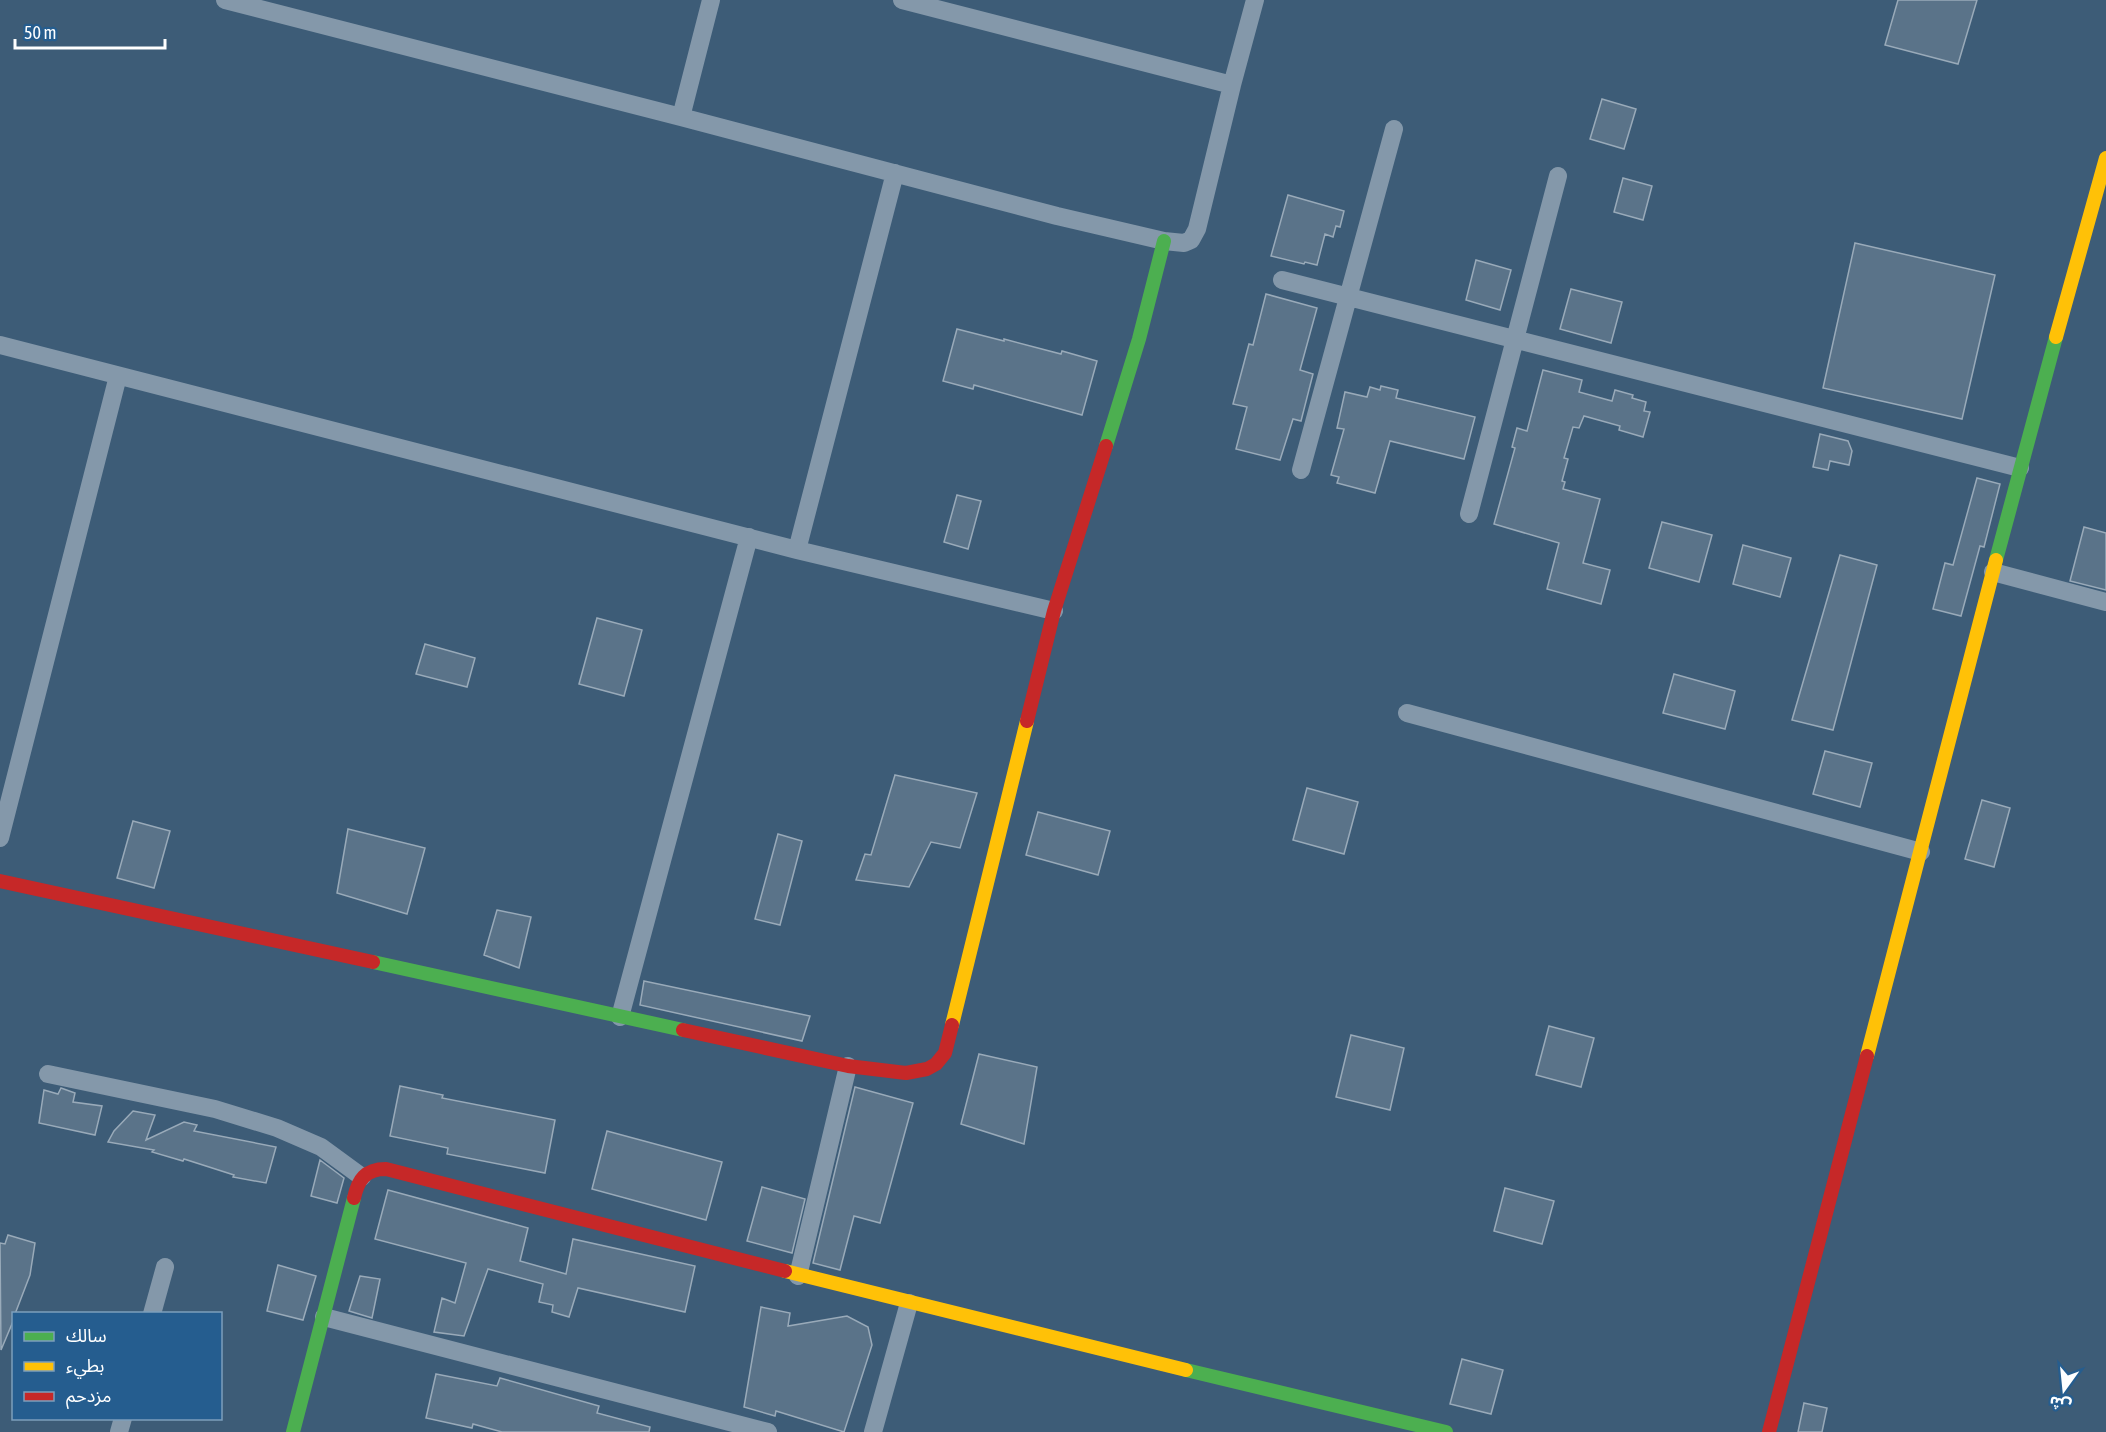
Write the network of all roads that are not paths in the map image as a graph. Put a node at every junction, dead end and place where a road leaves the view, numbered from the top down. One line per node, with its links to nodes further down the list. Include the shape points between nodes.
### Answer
1 (225, 0): 6 (street)
2 (711, 0): 6 (street)
3 (902, 0): 5 (street)
4 (1255, 0): 5 (street)
5 (1232, 85): 11 (street, via 1194,236 1184,243)
6 (681, 117): 9 (street)
7 (1394, 129): 13 (street)
8 (2106, 158): 17 (street)
9 (895, 173): 11 (street); 21 (street)
10 (1558, 176): 14 (street)
11 (1164, 241): 24 (street, via 1139,339)
12 (1282, 280): 13 (street)
13 (1348, 297): 14 (street); 18 (street)
14 (1514, 340): 17 (street); 19 (street)
15 (0, 345): 16 (street)
16 (118, 375): 20 (street); 26 (street)
17 (2020, 468): 22 (street)
18 (1300, 470)
19 (1469, 514)
20 (749, 537): 21 (street); 29 (street)
21 (797, 550): 24 (street)
22 (1993, 572): 23 (street); 27 (street)
23 (2106, 603)
24 (1054, 611): 30 (street, via 945,1053 936,1064 910,1073)
25 (1407, 713): 27 (street)
26 (0, 838)
27 (1921, 852): 42 (street)
28 (0, 881): 29 (street)
29 (620, 1017): 30 (street)
30 (848, 1066): 34 (street)
31 (48, 1074): 32 (street, via 215,1109 278,1128 321,1147)
32 (362, 1177): 34 (street, via 375,1168 386,1169); 37 (street)
33 (165, 1267): 36 (street)
34 (798, 1276): 35 (street)
35 (909, 1304): 40 (street); 41 (street)
36 (153, 1312)
37 (324, 1317): 38 (street); 39 (street)
38 (293, 1432)
39 (768, 1432)
40 (873, 1432)
41 (1446, 1432)
42 (1769, 1432)

